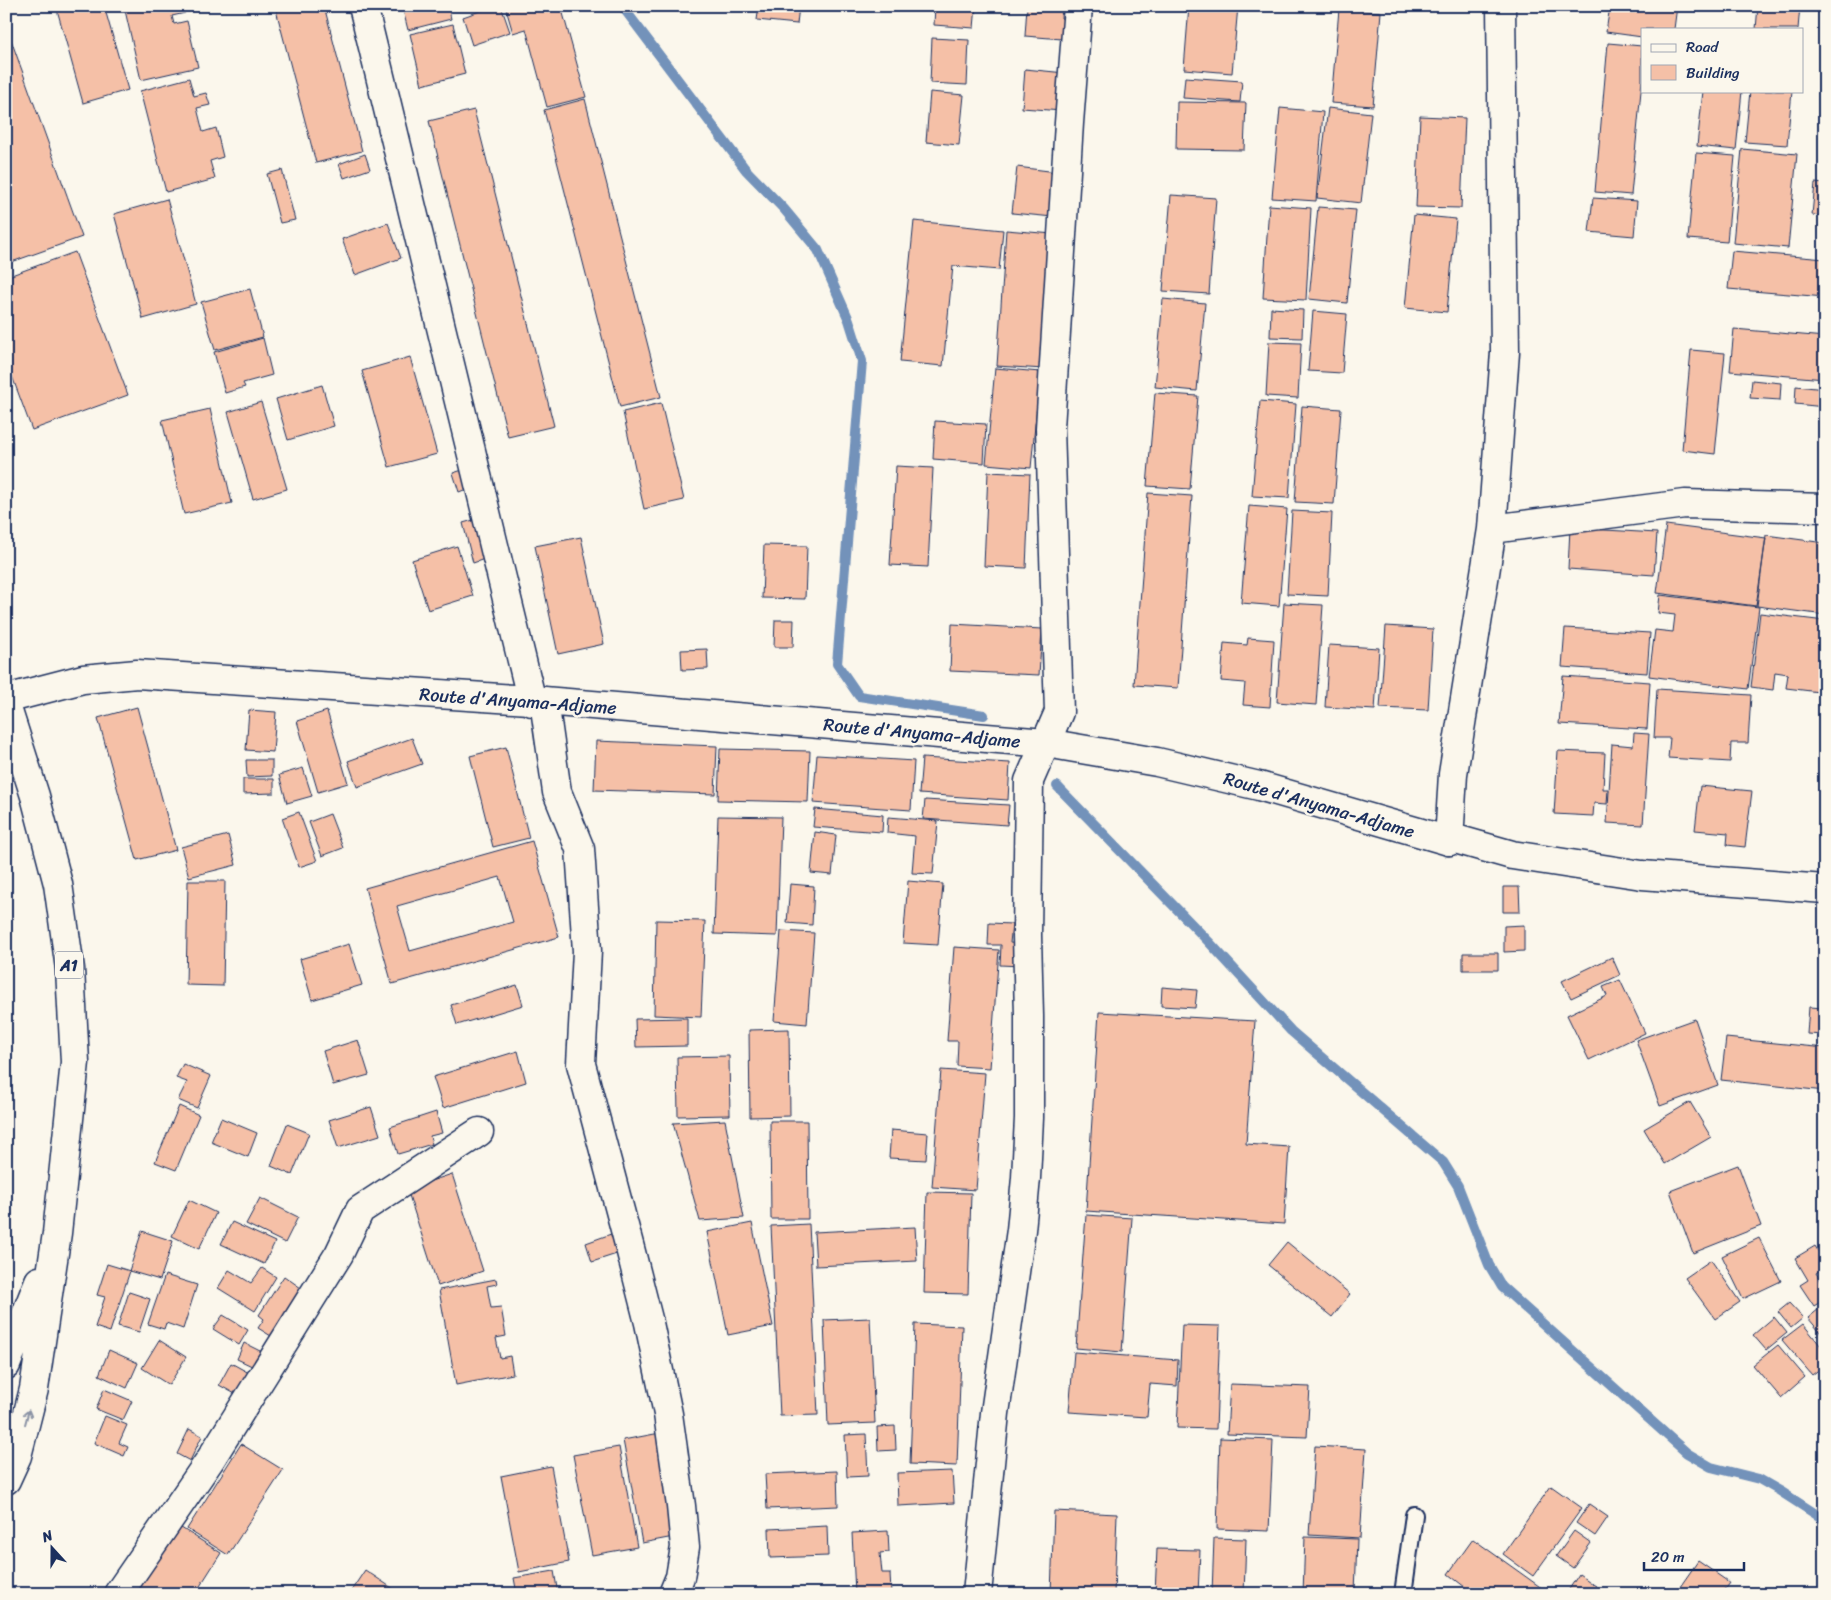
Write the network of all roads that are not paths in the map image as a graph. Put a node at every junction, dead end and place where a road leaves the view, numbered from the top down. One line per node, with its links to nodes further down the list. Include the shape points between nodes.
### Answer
1 (363, 6): 7 (street)
2 (1078, 6): 9 (street, via 1050,428 1059,712)
3 (1501, 6): 5 (street, via 1505,352)
4 (1825, 508): 5 (street, via 1685,504)
5 (1492, 529): 10 (street, via 1453,774)
6 (6, 699): 7 (street, Route d'Anyama-Adjame, via 82,679 137,674)
7 (538, 702): 9 (street, Route d'Anyama-Adjame); 18 (street, via 557,792 580,849 587,951 581,1064 649,1323 668,1414 685,1547 680,1577)
8 (6, 705): 13 (street, A1, via 36,796 58,884 70,969 75,1062)
9 (1046, 743): 10 (street, Route d'Anyama-Adjame, via 1157,762 1250,784); 19 (street, via 1030,780 1026,1178 995,1413)
10 (1449, 841): 11 (street, Route d'Anyama-Adjame, via 1452,838 1512,855 1642,875)
11 (1825, 889)
12 (479, 1132): 17 (street, via 360,1210 340,1254 216,1452)
13 (57, 1233): 14 (street, A1); 15 (street, A1, one-way to 13, via 17,1456 34,1389)
14 (6, 1365)
15 (6, 1480)
16 (1414, 1515): 20 (lane)
17 (118, 1594)
18 (673, 1594)
19 (977, 1594)
20 (1403, 1594)

